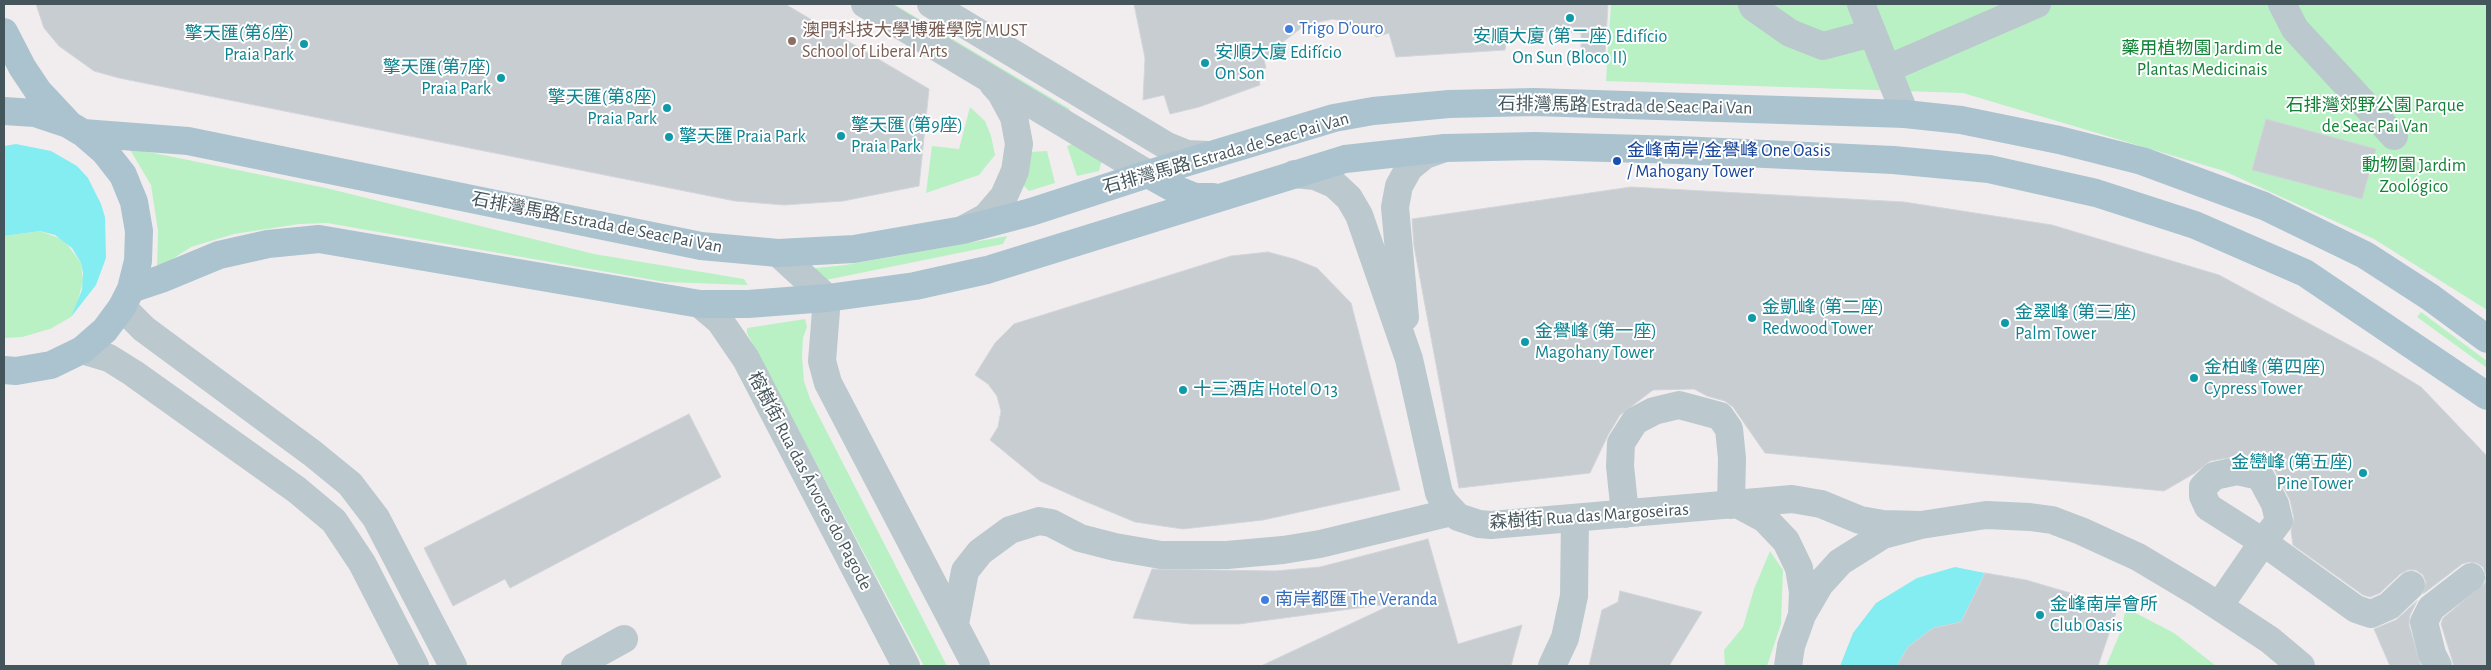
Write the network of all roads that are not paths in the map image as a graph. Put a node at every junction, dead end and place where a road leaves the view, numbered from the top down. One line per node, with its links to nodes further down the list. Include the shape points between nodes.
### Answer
1 (865, 4): 10 (street)
2 (931, 4): 13 (street)
3 (1752, 4): 8 (street, via 1790,33 1823,46)
4 (1861, 4): 8 (street)
5 (2037, 4): 9 (street)
6 (2282, 4): 15 (street, via 2295,29)
7 (4, 32): 14 (main road, via 38,91)
8 (1872, 33): 9 (street)
9 (1887, 69): 12 (street)
10 (982, 74): 18 (street); 21 (street, via 1002,93 1014,117 1019,144 1016,171 1004,196 986,216)
11 (4, 111): 14 (main road, via 35,113)
12 (1904, 114): 17 (main road, 石排灣馬路 Estrada de Seac Pai Van, via 1552,103 1449,104 1334,118); 27 (main road, 石排灣馬路 Estrada de Seac Pai Van, via 1961,120 2142,161 2264,206 2365,255)
13 (1125, 120): 17 (street, via 1167,146 1187,154); 18 (street, via 1139,137 1147,158)
14 (76, 128): 23 (main road, 石排灣馬路 Estrada de Seac Pai Van, via 188,141 701,246); 24 (main road, via 105,152 123,175 134,202 140,231 138,261)
15 (2394, 136)
16 (1445, 148): 19 (main road, via 1345,159); 29 (street, via 1425,155 1410,168 1397,193 1395,207); 31 (main road, via 1535,146 1893,160 1989,169 2096,193 2195,225 2305,273)
17 (1208, 155): 18 (main road, 石排灣馬路 Estrada de Seac Pai Van)
18 (1148, 174): 20 (main road, via 1195,197); 21 (main road, 石排灣馬路 Estrada de Seac Pai Van); 22 (main road, via 1142,200 1130,218)
19 (1294, 174): 20 (main road); 29 (street, via 1315,176 1334,184 1349,198 1359,215)
20 (1217, 198): 22 (main road)
21 (963, 230): 23 (main road, 石排灣馬路 Estrada de Seac Pai Van, via 854,249)
22 (1112, 231): 25 (main road, via 987,270 915,286)
23 (778, 252): 25 (street)
24 (126, 298): 26 (main road, via 219,255 268,244 319,239); 28 (main road, via 104,330); 44 (street, via 144,329 350,484 376,518)
25 (827, 298): 26 (main road, via 756,304); 41 (street, via 822,361 828,383)
26 (700, 304): 46 (street, 榕樹街 Rua das Árvores do Pagode, via 720,321 746,359)
27 (2487, 339)
28 (82, 350): 30 (main road, via 51,365); 43 (street, via 109,358 133,373 297,490 334,521 362,563)
29 (1408, 358): 33 (street, via 1437,484)
30 (8, 376)
31 (2487, 396)
32 (1735, 505): 34 (street, 森樹街 Rua das Margoseiras); 34 (street, via 1729,429 1720,416 1679,405 1654,410 1635,420 1621,443); 36 (street, 森樹街 Rua das Margoseiras, via 1801,500 1821,504 1860,520); 40 (street, via 1765,519 1786,541 1799,568)
33 (1452, 512): 35 (street, 森樹街 Rua das Margoseiras, via 1468,521 1491,525); 41 (street, via 1320,544 1227,554 1161,555 1115,547 1080,538 1040,521 1010,530 980,552 965,571)
34 (1625, 514): 35 (street, 森樹街 Rua das Margoseiras)
35 (1575, 519): 48 (street, via 1574,596 1565,638)
36 (1921, 525): 39 (street, via 1986,515 2052,520 2138,557); 40 (street, via 1883,535 1840,562 1820,584)
37 (2471, 578): 51 (street, via 2431,608 2424,622)
38 (2411, 585): 39 (street, via 2389,606 2371,614 2356,609 2263,542)
39 (2219, 606): 50 (street, via 2270,640)
40 (1802, 615): 49 (street)
41 (955, 624): 47 (street)
42 (624, 640): 45 (street)
43 (414, 666)
44 (453, 666)
45 (575, 666)
46 (906, 666)
47 (976, 666)
48 (1552, 666)
49 (1788, 666)
50 (2301, 666)
51 (2438, 666)

